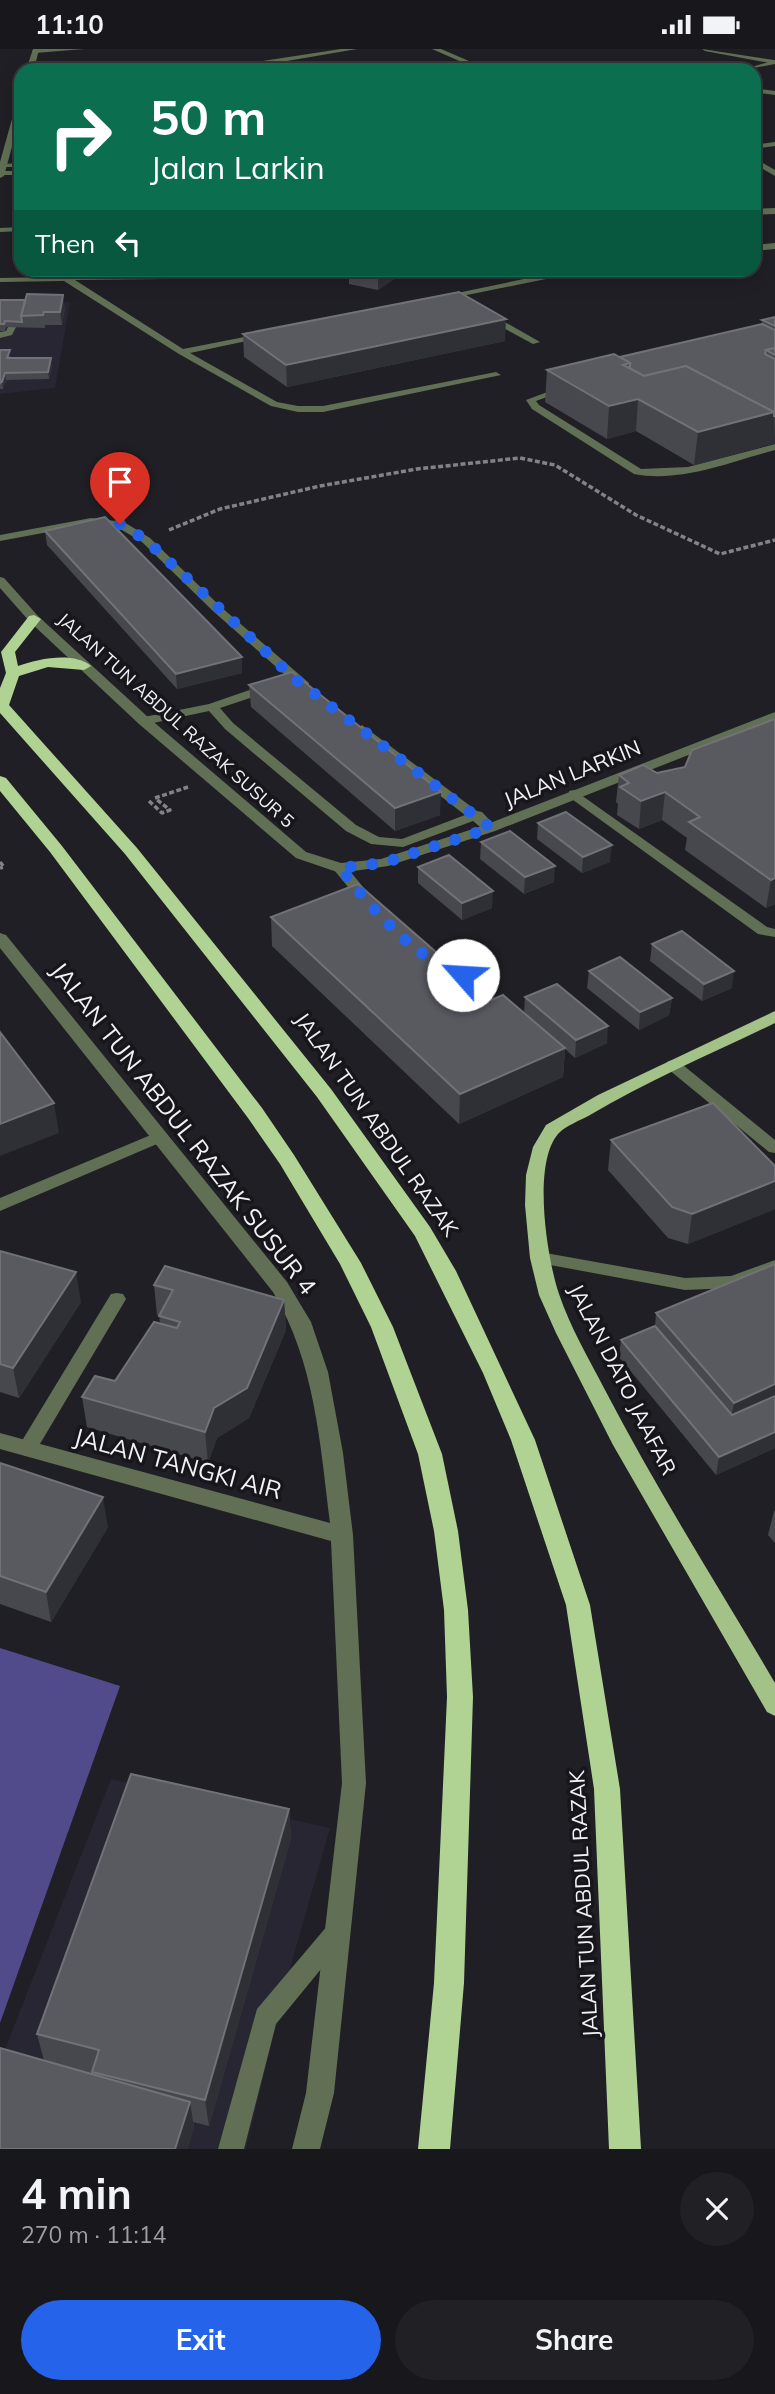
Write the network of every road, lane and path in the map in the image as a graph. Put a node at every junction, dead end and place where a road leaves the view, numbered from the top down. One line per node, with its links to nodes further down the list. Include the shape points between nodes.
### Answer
1 (81, 49): 5 (lane)
2 (354, 49): 7 (street)
3 (435, 49): 8 (street)
4 (705, 49): 6 (lane)
5 (35, 50)
6 (775, 62)
7 (263, 63)
8 (469, 63)
9 (14, 134): 10 (street)
10 (10, 142): 11 (lane); 12 (street)
11 (14, 142)
12 (1, 172)
13 (32, 277): 18 (lane)
14 (68, 277): 27 (lane)
15 (103, 277): 16 (lane)
16 (167, 277)
17 (543, 277): 19 (lane)
18 (0, 280)
19 (450, 295): 20 (lane); 21 (lane)
20 (437, 298)
21 (463, 302)
22 (475, 309): 26 (lane)
23 (12, 327): 25 (lane)
24 (276, 332): 27 (lane)
25 (0, 335)
26 (536, 342)
27 (182, 352): 28 (lane, via 274,404 298,409 323,409)
28 (496, 375)
29 (579, 386): 30 (lane, via 531,400 535,407 638,472 673,472)
30 (775, 447)
31 (0, 538): 32 (lane, via 91,521 120,524)
32 (146, 540): 33 (path, via 220,509 320,486 520,458 555,465 636,515 720,554); 38 (lane)
33 (775, 540)
34 (0, 581): 35 (street, JALAN TUN ABDUL RAZAK SUSUR 5)
35 (34, 619): 36 (street, JALAN TUN ABDUL RAZAK SUSUR 5); 37 (highway, via 8,652)
36 (84, 666): 37 (highway, via 50,662); 44 (street, JALAN TUN ABDUL RAZAK SUSUR 5)
37 (13, 673): 40 (highway)
38 (295, 679): 39 (lane); 41 (lane)
39 (317, 695)
40 (0, 704): 75 (highway, JALAN TUN ABDUL RAZAK, via 166,893 324,1093 423,1232 523,1440 578,1605 607,1789)
41 (212, 707): 44 (lane); 49 (lane, via 351,828 376,841 403,843)
42 (775, 716): 46 (street, JALAN LARKIN)
43 (349, 719): 49 (lane)
44 (144, 721): 53 (street, JALAN TUN ABDUL RAZAK SUSUR 5, via 301,855)
45 (0, 781): 74 (highway, via 56,849 287,1160 350,1263 382,1327 430,1454 446,1531 460,1697 449,1983)
46 (574, 794): 50 (street, JALAN LARKIN); 55 (lane, via 763,931)
47 (156, 798): 48 (path, via 170,810 162,813)
48 (149, 801)
49 (477, 815): 50 (lane)
50 (491, 828): 53 (street, JALAN LARKIN, via 383,863)
51 (0, 862): 52 (path, via 4,867)
52 (0, 868)
53 (340, 868): 54 (lane)
54 (377, 911)
55 (775, 933)
56 (0, 938): 61 (street, JALAN TUN ABDUL RAZAK SUSUR 4)
57 (433, 962): 58 (lane, via 463,975)
58 (482, 971)
59 (775, 1016): 60 (main road, JALAN DATO JAAFAR)
60 (673, 1065): 62 (lane); 64 (main road, JALAN DATO JAAFAR, via 552,1129 535,1175)
61 (158, 1137): 63 (lane); 69 (street, JALAN TUN ABDUL RAZAK SUSUR 4, via 258,1258 301,1322 318,1373)
62 (772, 1141)
63 (0, 1205)
64 (540, 1258): 65 (lane, via 685,1285 732,1282); 70 (main road, JALAN DATO JAAFAR, via 549,1295 620,1439)
65 (775, 1266)
66 (117, 1299): 68 (lane)
67 (0, 1441): 68 (street, JALAN TANGKI AIR)
68 (27, 1449): 69 (street, JALAN TANGKI AIR)
69 (342, 1535): 71 (street, JALAN TUN ABDUL RAZAK SUSUR 4, via 354,1783)
70 (775, 1705)
71 (337, 1932): 72 (lane, via 266,2018); 73 (street, JALAN TUN ABDUL RAZAK SUSUR 4, via 320,2093)
72 (231, 2149)
73 (306, 2149)
74 (434, 2149)
75 (625, 2149)

